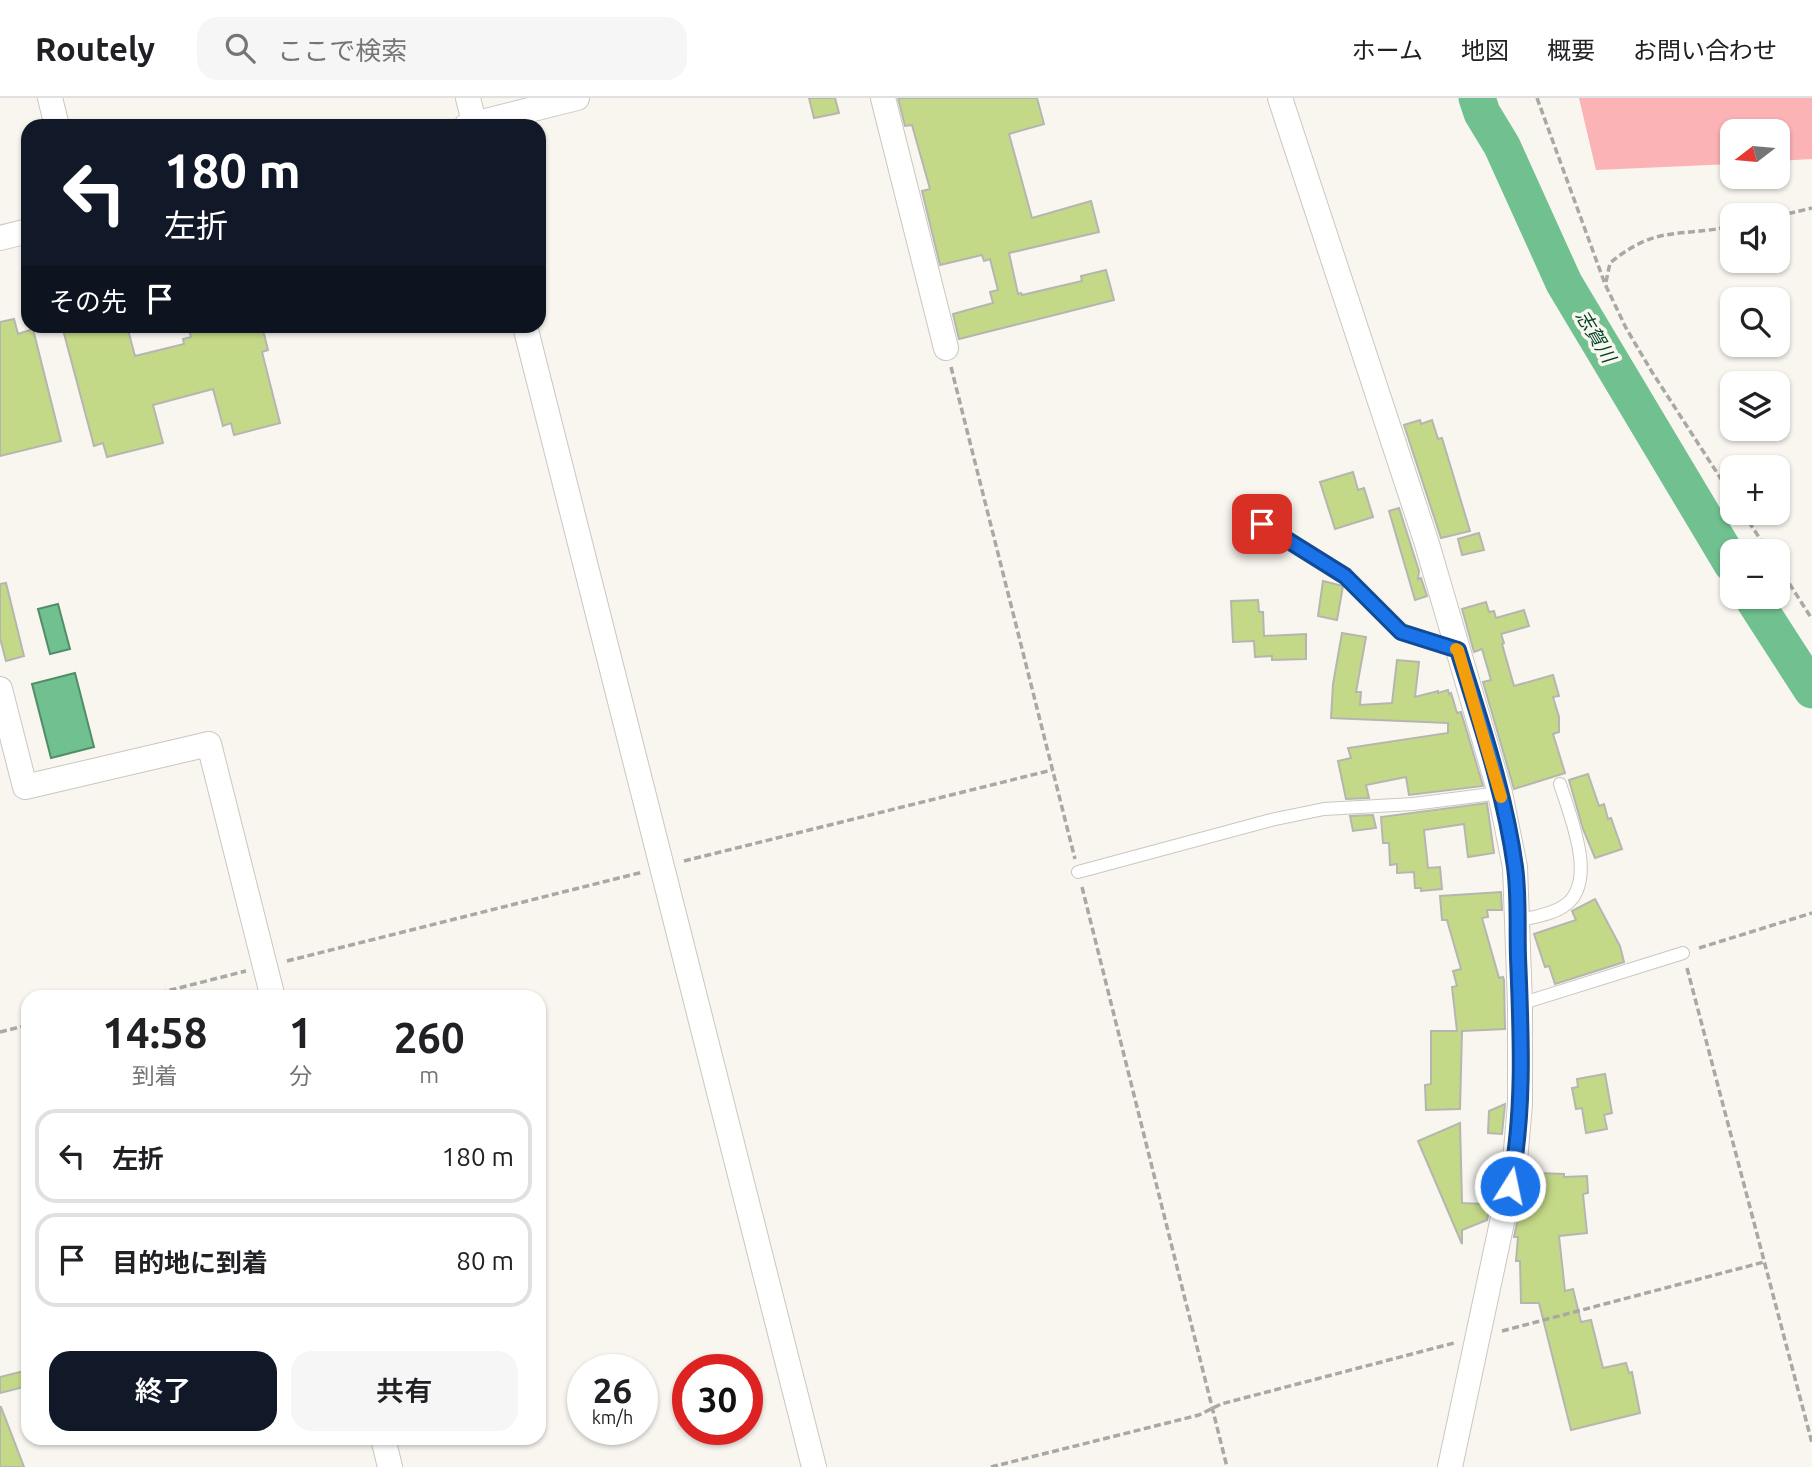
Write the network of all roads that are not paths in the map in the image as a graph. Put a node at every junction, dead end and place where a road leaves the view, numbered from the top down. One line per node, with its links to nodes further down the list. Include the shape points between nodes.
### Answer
1 (50, 98): 6 (street)
2 (468, 98): 7 (street)
3 (578, 98): 8 (street)
4 (883, 98): 12 (street)
5 (1280, 98): 14 (street)
6 (55, 119)
7 (471, 119)
8 (496, 119)
9 (21, 233): 10 (street)
10 (0, 239)
11 (527, 333): 25 (street)
12 (946, 348)
13 (1239, 512): 14 (lane, via 1345,576 1401,632)
14 (1458, 650): 17 (street)
15 (0, 689): 21 (street, via 24,787 209,744)
16 (1560, 784): 19 (lane, via 1578,845 1581,877 1576,893 1556,911)
17 (1500, 793): 18 (lane, via 1324,809); 19 (street, via 1515,867)
18 (1078, 872)
19 (1517, 921): 22 (street)
20 (1683, 953): 22 (lane)
21 (271, 990)
22 (1520, 1004): 26 (street, via 1515,1161)
23 (385, 1445): 24 (street)
24 (390, 1467)
25 (814, 1467)
26 (1450, 1467)

